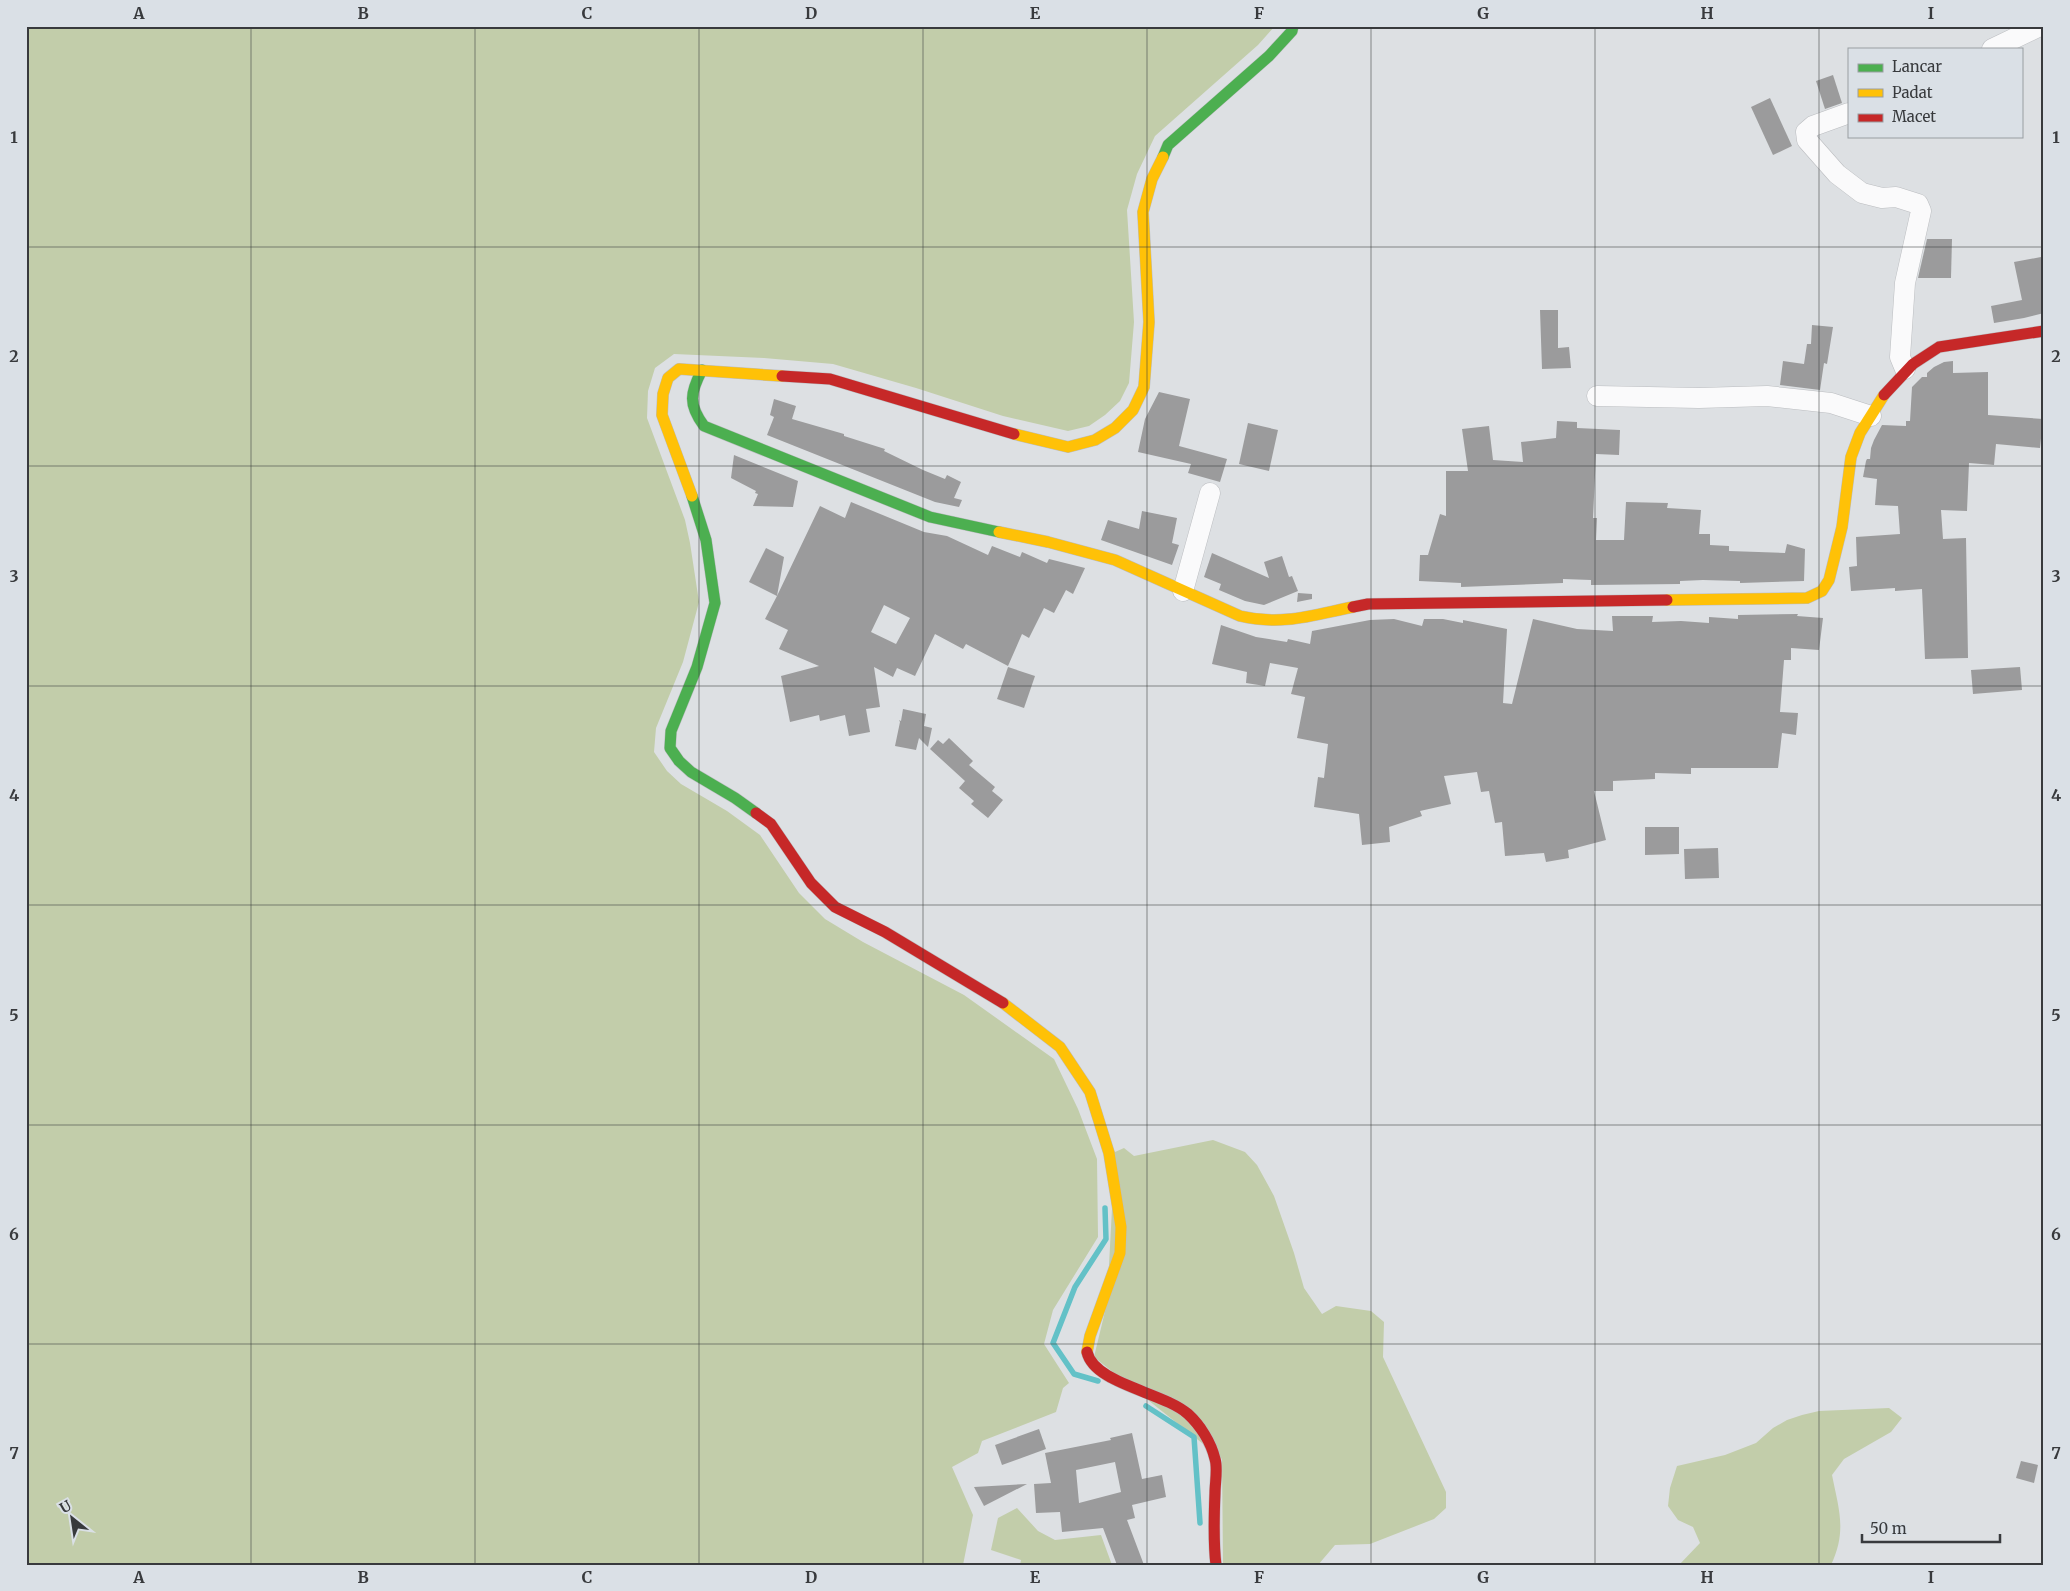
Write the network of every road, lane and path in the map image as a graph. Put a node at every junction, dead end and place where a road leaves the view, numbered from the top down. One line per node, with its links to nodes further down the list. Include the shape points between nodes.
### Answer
1 (1293, 26): 7 (street, via 1269,56 1168,145 1152,179 1143,212 1149,322 1144,387 1133,410 1115,428 1095,440 1068,447 998,430 830,379)
2 (2040, 26): 3 (street)
3 (1994, 48)
4 (1848, 113): 6 (street, via 1814,126 1806,132 1807,140 1837,174 1862,193 1910,200 1918,204 1921,211 1905,283 1900,357)
5 (2044, 331): 6 (street, via 1939,347)
6 (1905, 369): 9 (street)
7 (702, 370): 11 (street, via 691,397 693,412 704,426 930,517 1115,560); 12 (street, via 679,369 668,378 663,394 662,416 706,540 715,603 697,667 671,731 670,748 691,772 771,824 811,883 835,907 984,990 1060,1047 1090,1092 1109,1153 1121,1228 1120,1253 1086,1351 1089,1360 1113,1380 1178,1407 1203,1431 1216,1460 1213,1540)
8 (1597, 396): 9 (street, via 1767,396 1831,404)
9 (1871, 416): 11 (street, via 1854,448 1846,481 1842,526 1828,583 1821,592 1807,598 1368,604 1291,619 1262,621 1240,616)
10 (1210, 492): 11 (street)
11 (1183, 590)
12 (1216, 1565)

